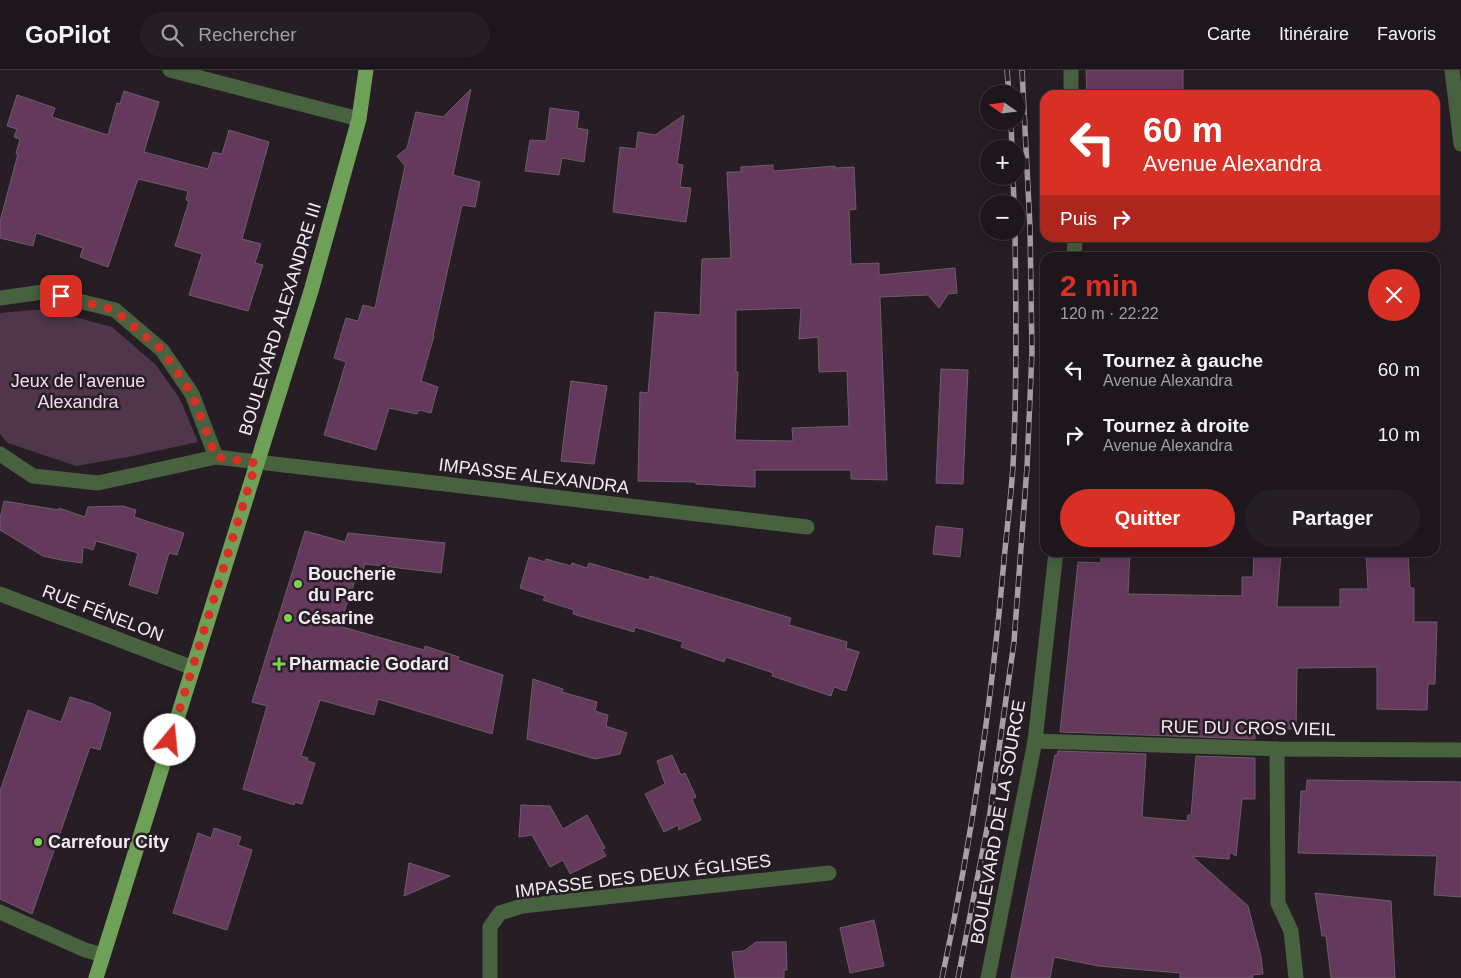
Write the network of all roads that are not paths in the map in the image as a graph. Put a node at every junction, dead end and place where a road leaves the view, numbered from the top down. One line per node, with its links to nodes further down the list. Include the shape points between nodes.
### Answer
1 (170, 70): 6 (street)
2 (366, 70): 6 (main road, BOULEVARD ALEXANDRE III)
3 (1071, 70): 5 (street)
4 (1452, 70): 7 (street)
5 (1071, 90)
6 (359, 119): 11 (main road, BOULEVARD ALEXANDRE III, via 311,291)
7 (1461, 144)
8 (0, 298): 10 (street, via 43,292 114,310 162,350 192,394)
9 (0, 454): 10 (street, via 33,476 98,482)
10 (216, 457): 11 (street, IMPASSE ALEXANDRA)
11 (256, 463): 12 (street, IMPASSE ALEXANDRA); 15 (main road, BOULEVARD ALEXANDRE III)
12 (807, 526)
13 (1055, 557): 16 (street, BOULEVARD DE LA SOURCE)
14 (0, 594): 15 (street, RUE FÉNELON)
15 (193, 668): 21 (main road, BOULEVARD ALEXANDRE III)
16 (1035, 741): 17 (street, RUE DU CROS VIEIL); 24 (street, BOULEVARD DE LA SOURCE)
17 (1277, 749): 18 (street, RUE DU CROS VIEIL); 25 (street, via 1278,903 1291,931)
18 (1461, 750)
19 (829, 873): 23 (street, IMPASSE DES DEUX ÉGLISES, via 522,906 500,913 490,926)
20 (0, 912): 21 (street, via 85,950)
21 (104, 955): 22 (main road, BOULEVARD ALEXANDRE III)
22 (96, 978)
23 (490, 978)
24 (988, 978)
25 (1296, 978)

